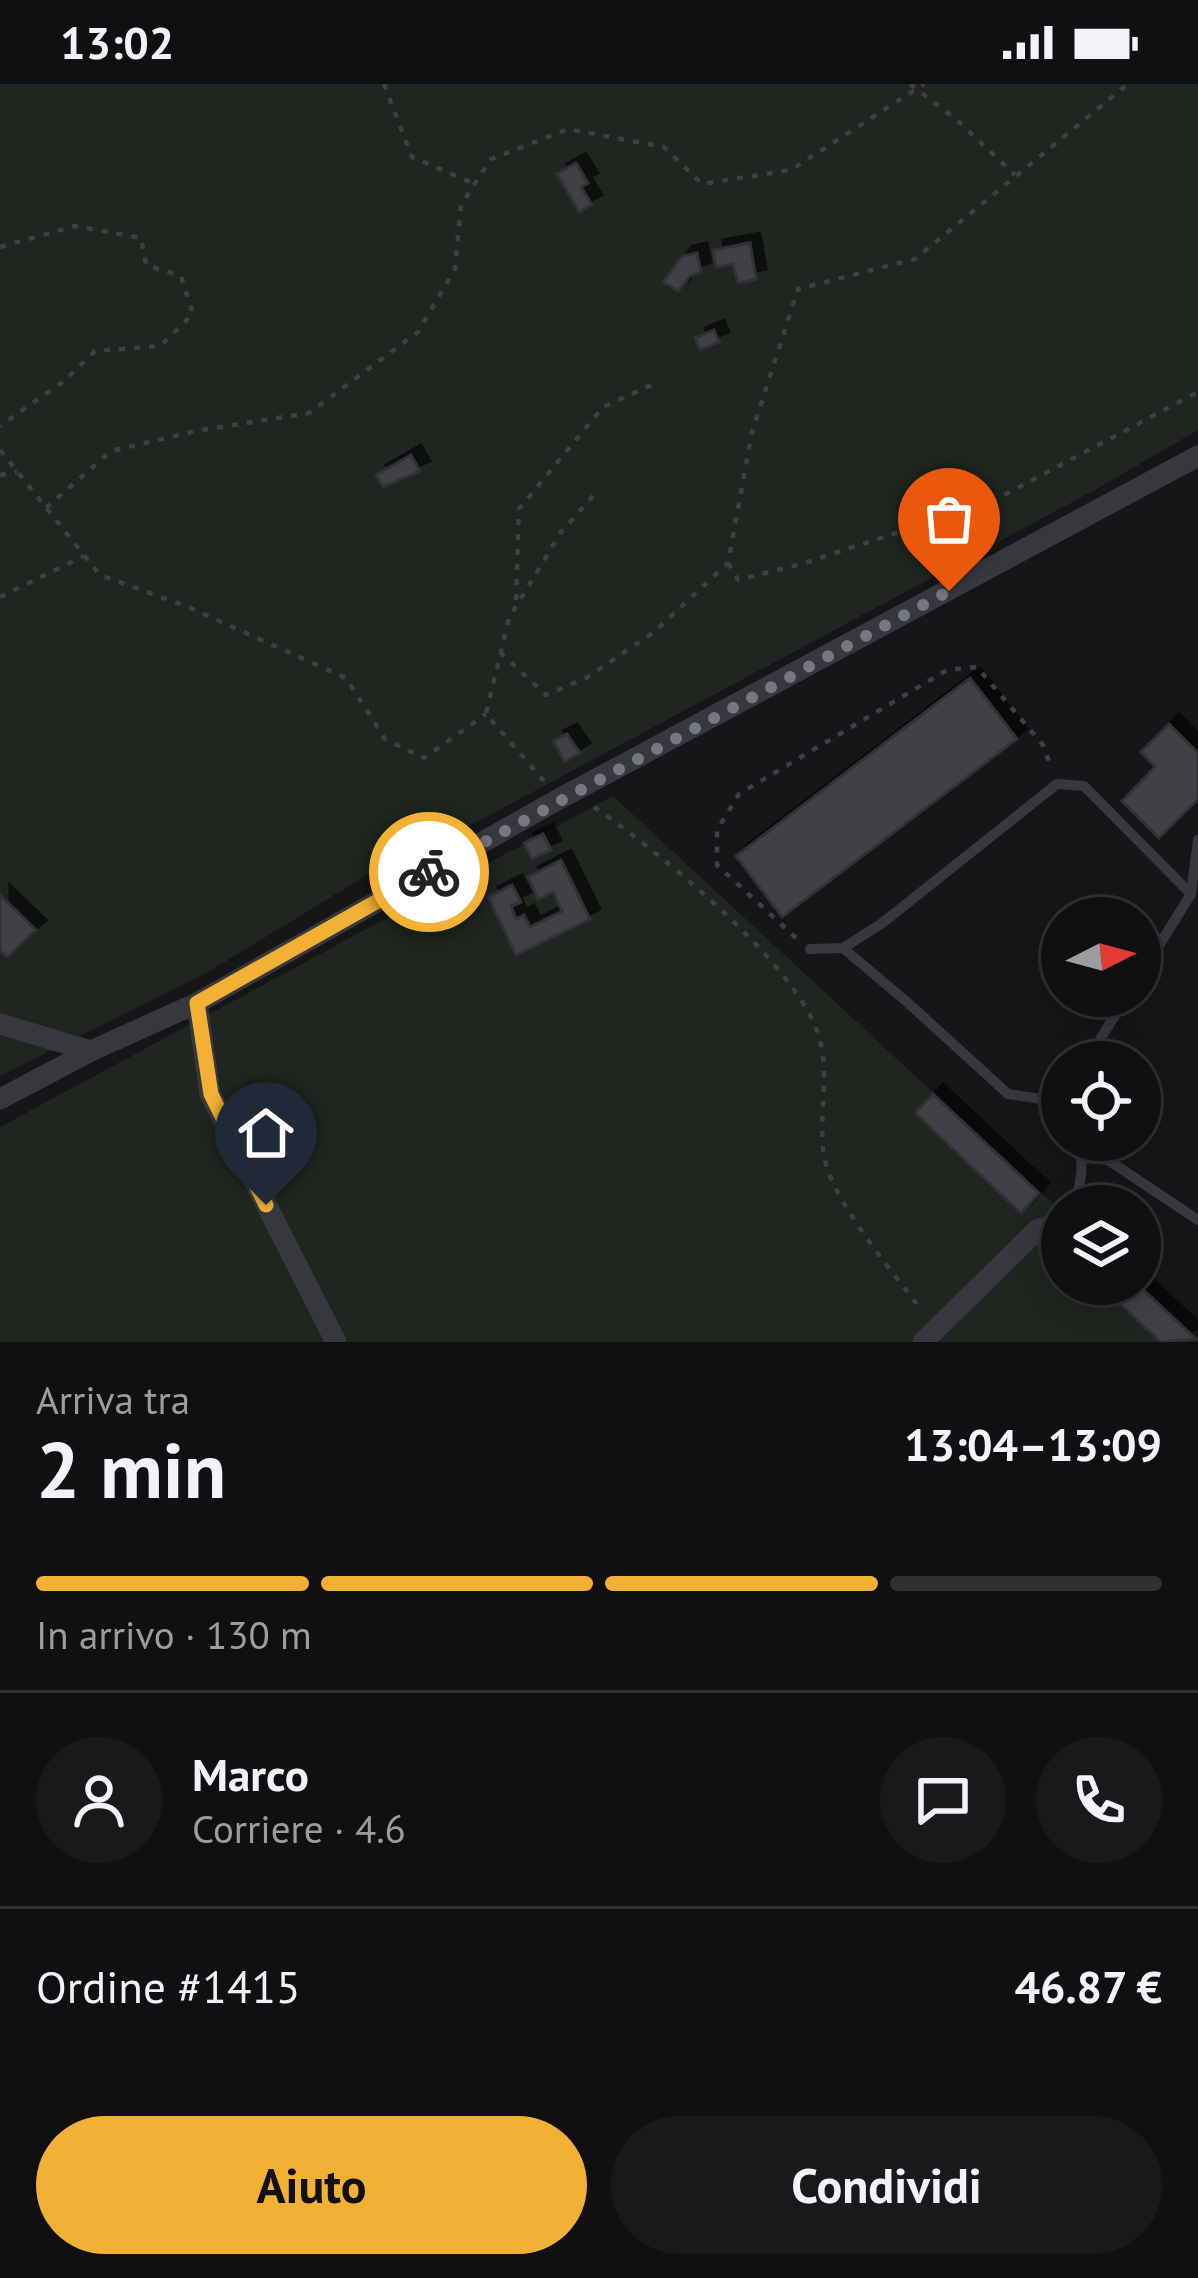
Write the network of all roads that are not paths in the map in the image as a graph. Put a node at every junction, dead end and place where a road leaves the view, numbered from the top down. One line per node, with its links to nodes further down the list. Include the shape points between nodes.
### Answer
1 (1198, 456): 7 (street)
2 (1198, 839): 3 (lane)
3 (1191, 894): 4 (lane); 6 (lane, via 1084,786 1058,784)
4 (1161, 942)
5 (810, 949): 6 (lane)
6 (842, 949): 11 (lane, via 1008,1094)
7 (197, 1003): 9 (street); 16 (street, via 211,1094)
8 (0, 1024): 9 (street)
9 (91, 1051): 10 (street)
10 (0, 1099)
11 (1041, 1099)
12 (1110, 1161): 13 (lane)
13 (1198, 1220)
14 (1041, 1229): 15 (street)
15 (933, 1337)
16 (336, 1342)

